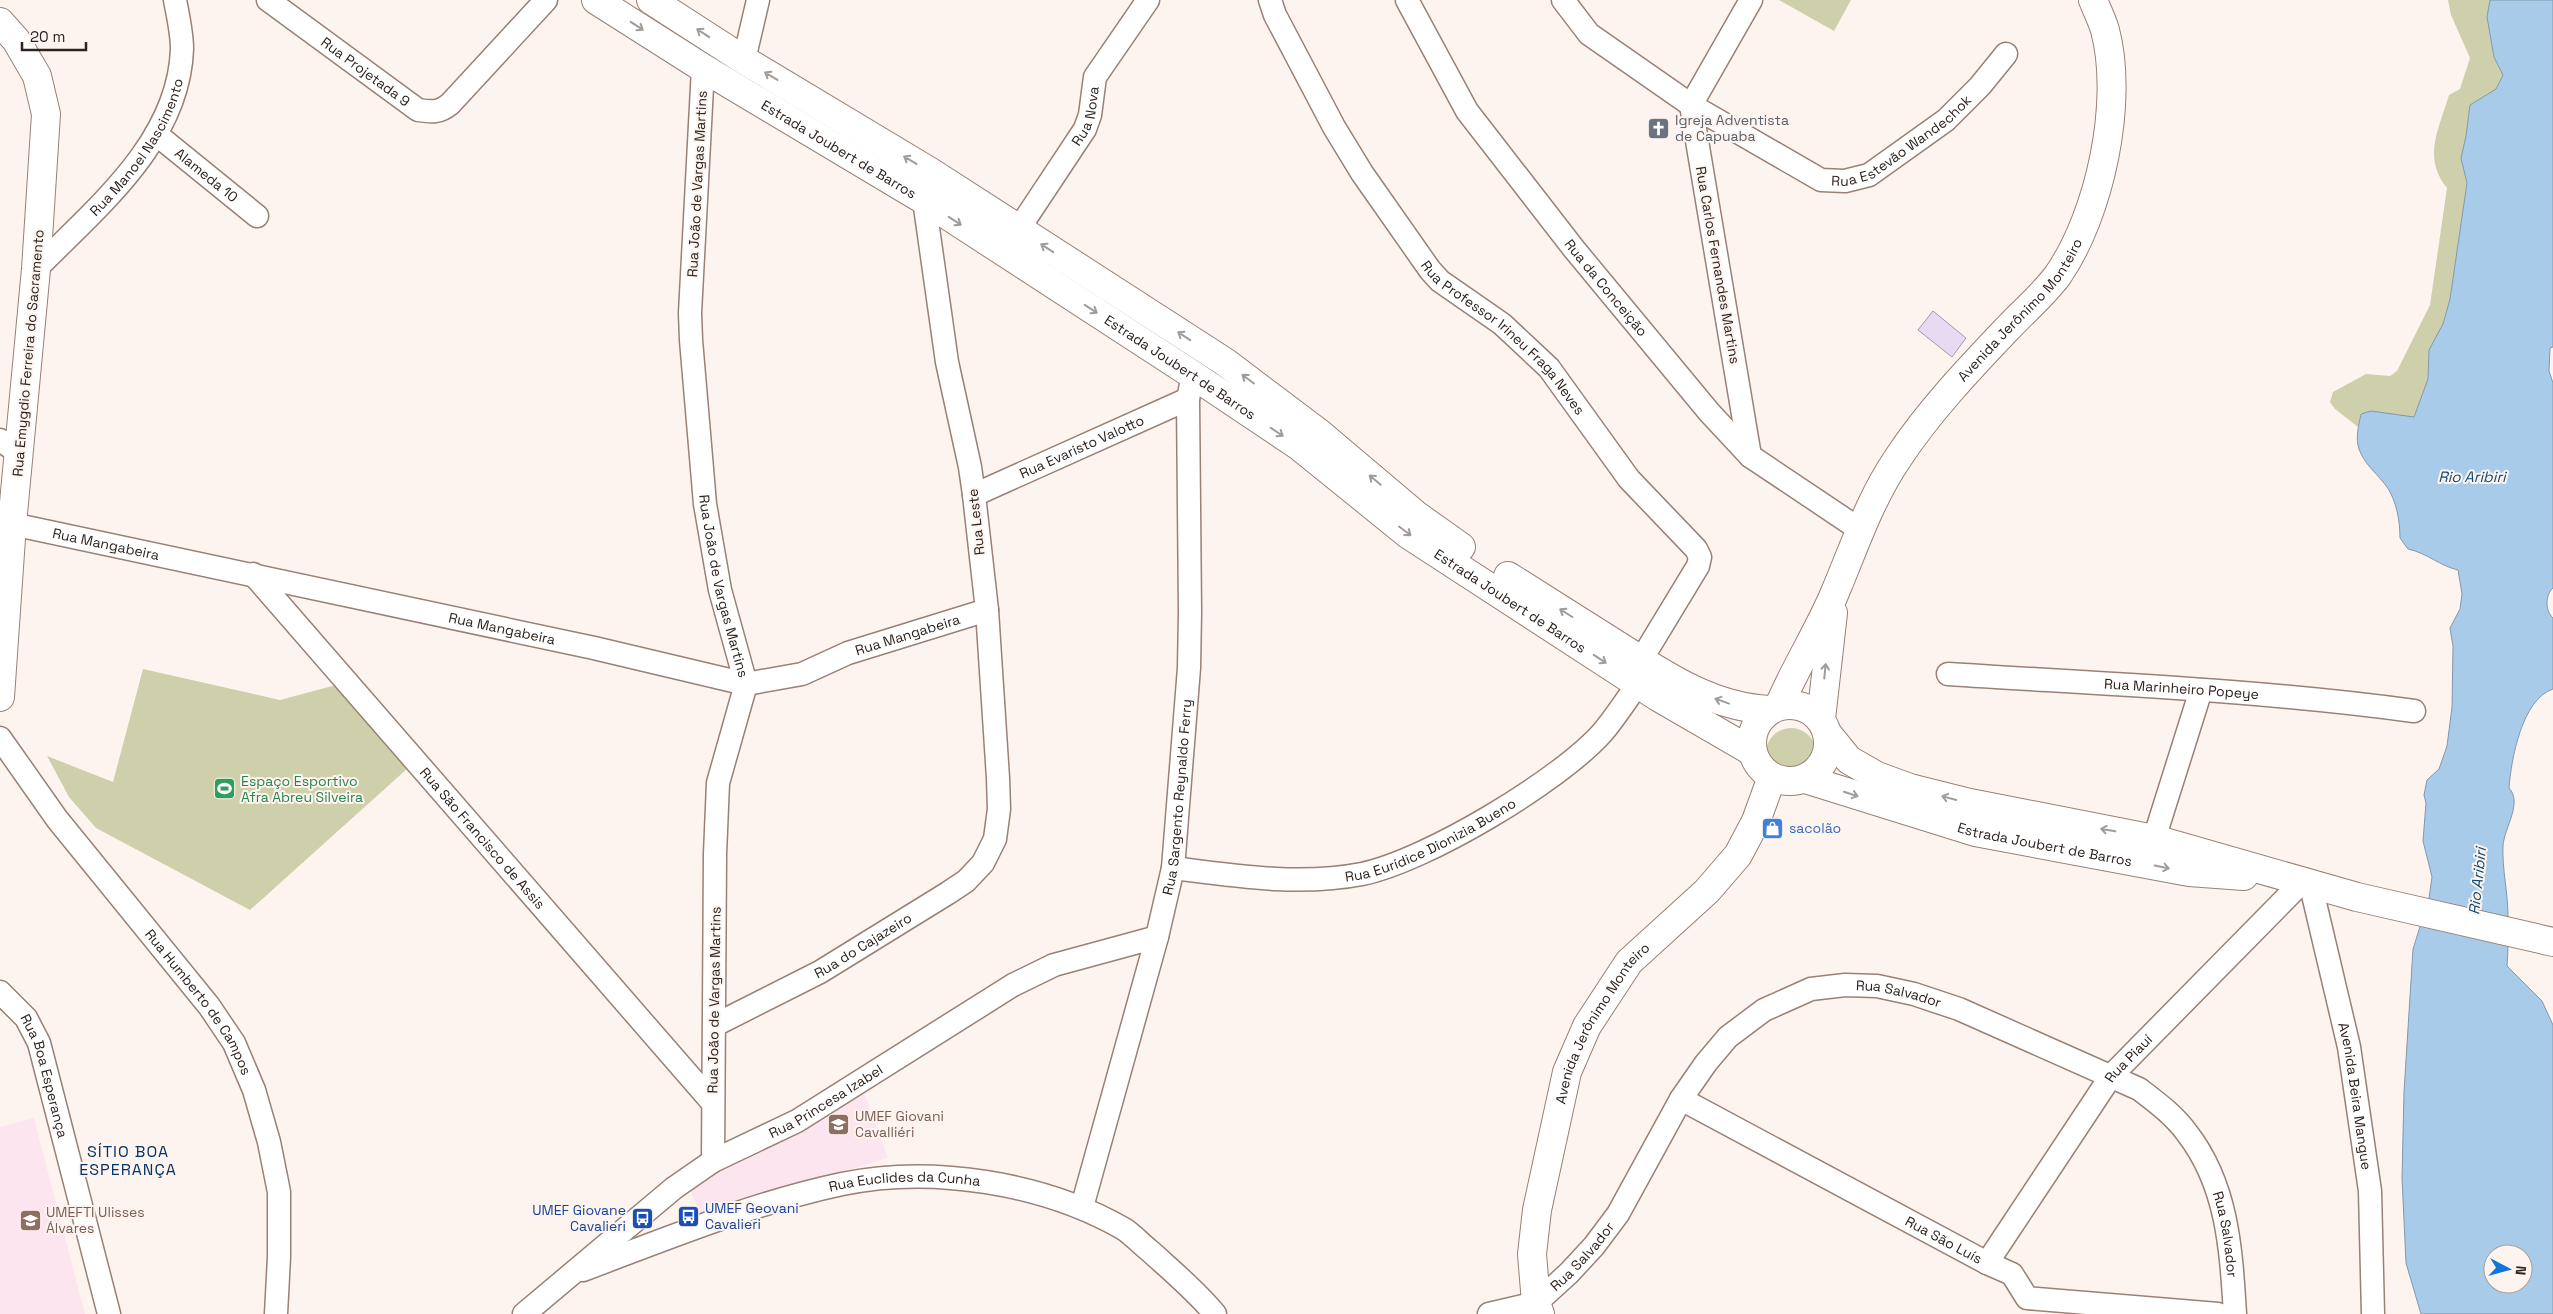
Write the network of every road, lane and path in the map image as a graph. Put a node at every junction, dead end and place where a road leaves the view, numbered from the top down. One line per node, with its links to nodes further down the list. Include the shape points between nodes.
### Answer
1 (175, 0): 18 (street, Rua Manoel Nascimento, via 182,49 177,83)
2 (268, 0): 3 (street, Rua Projetada 9, via 418,110 440,112)
3 (546, 0)
4 (596, 0): 16 (main road, Estrada Joubert de Barros, one-way to 16)
5 (651, 0): 15 (main road, Estrada Joubert de Barros, one-way to 5)
6 (758, 0): 15 (street)
7 (1148, 0): 21 (street, Rua Nova, via 1095,77 1085,129)
8 (1270, 0): 32 (street, Rua Professor Irineu Fraga Neves, via 1334,128 1430,270 1440,281 1502,324 1549,368 1629,479 1696,549 1700,557 1698,566)
9 (1407, 0): 25 (street, Rua da Conceição, via 1467,111 1574,249 1709,412)
10 (1563, 0): 17 (street, Rua Estevão Wandechok, via 1589,34)
11 (1751, 0): 17 (street)
12 (2093, 0): 28 (main road, Avenida Jerônimo Monteiro, via 2105,30 2112,73 2111,116 2107,149 2093,199 2078,236 2058,275 1928,416 1897,459)
13 (0, 22): 22 (main road, Rua Emygdio Ferreira do Sacramento, via 16,40 37,76 46,114)
14 (2006, 54): 17 (street, Rua Estevão Wandechok, via 1946,120 1869,175 1845,181 1821,180)
15 (744, 60): 21 (main road, Estrada Joubert de Barros, one-way to 15, via 928,171)
16 (703, 68): 19 (main road, Estrada Joubert de Barros); 34 (street, Rua João de Vargas Martins, via 691,340 705,504 720,590)
17 (1691, 105): 25 (street, Rua Carlos Fernandes Martins)
18 (156, 134): 20 (street, Alameda 10); 22 (street, Rua Manoel Nascimento, via 116,189)
19 (924, 200): 23 (main road, Estrada Joubert de Barros, one-way to 23); 26 (street, Rua Leste, via 947,362)
20 (257, 216)
21 (1018, 230): 32 (main road, Estrada Joubert de Barros, one-way to 21, via 1416,515 1320,433 1225,362)
22 (36, 269): 24 (main road, Rua Emygdio Ferreira do Sacramento)
23 (1190, 387): 26 (street, Rua Evaristo Valotto); 32 (main road, Estrada Joubert de Barros, one-way to 32, via 1299,446 1409,535); 46 (street, Rua Sargento Reynaldo Ferry, via 1189,668)
24 (10, 446): 27 (main road, Rua Emygdio Ferreira do Sacramento)
25 (1750, 456): 28 (street, Rua da Conceição)
26 (974, 495): 31 (street, Rua Leste)
27 (12, 524): 29 (street, Rua Mangabeira); 36 (main road, Rua Emygdio Ferreira do Sacramento)
28 (1859, 529): 30 (main road, Avenida Jerônimo Monteiro)
29 (253, 574): 34 (street, Rua Mangabeira); 54 (street, Rua São Francisco de Assis)
30 (1836, 591): 37 (main road, Avenida Jerônimo Monteiro); 39 (main road, Avenida Jerônimo Monteiro, one-way to 30)
31 (986, 610): 34 (street, Rua Mangabeira, via 848,653 802,674); 45 (street, Rua Leste, via 999,809 996,839)
32 (1640, 672): 37 (main road, Estrada Joubert de Barros, one-way to 32, via 1748,709 1672,680); 41 (main road, Estrada Joubert de Barros); 46 (street, Rua Eurídice Dionizia Bueno, via 1602,733 1546,781 1424,852 1363,874 1288,880)
33 (1948, 674): 35 (street, Rua Marinheiro Popeye)
34 (746, 684): 51 (street, Rua João de Vargas Martins, via 718,783)
35 (2202, 690): 38 (street, Rua Marinheiro Popeye); 44 (street)
36 (0, 697)
37 (1774, 708): 39 (main road, via 1794,705 1809,709); 41 (main road, via 1758,722 1752,736)
38 (2414, 711)
39 (1824, 726): 43 (main road, via 1828,747 1824,761 1815,773); 44 (main road, Estrada Joubert de Barros, one-way to 39, via 1910,788 1877,776 1848,760)
40 (0, 738): 62 (street, Rua Humberto de Campos, via 57,820 209,1006 234,1043 254,1090 279,1192)
41 (1753, 752): 42 (main road, via 1760,767)
42 (1772, 777): 43 (main road, via 1783,781); 60 (main road, Avenida Jerônimo Monteiro, via 1756,820 1738,855 1707,891 1628,962 1587,1026 1567,1072 1537,1210 1532,1254)
43 (1805, 779): 47 (main road, Estrada Joubert de Barros, one-way to 47, via 1975,832 2189,872)
44 (2154, 839): 47 (main road, Estrada Joubert de Barros)
45 (992, 846): 51 (street, Rua do Cajazeiro, via 983,863 966,881 948,893 820,972)
46 (1174, 868): 48 (street, Rua Sargento Reynaldo Ferry)
47 (2301, 881): 49 (main road, Estrada Joubert de Barros); 52 (street, Rua Piauí); 68 (street, Avenida Beira Mangue, via 2349,1047 2370,1191)
48 (1157, 937): 55 (street, Rua Princesa Izabel, via 1054,965 1013,985 797,1121); 56 (street, Rua Sargento Reynaldo Ferry)
49 (2553, 942)
50 (0, 992): 61 (street, Rua Boa Esperança, via 26,1018 39,1043)
51 (715, 1025): 54 (street, Rua João de Vargas Martins)
52 (2111, 1076): 53 (street, Rua Salvador, via 1959,1009 1877,986 1845,985 1811,989 1764,1010 1728,1037); 57 (street, Rua Piauí); 67 (street, Rua Salvador, via 2139,1089 2164,1109 2187,1133 2204,1162 2218,1190 2226,1220)
53 (1681, 1100): 57 (street, Rua São Luís); 60 (street, Rua Salvador, via 1618,1214 1594,1246)
54 (712, 1102): 55 (street, Rua João de Vargas Martins)
55 (713, 1161): 58 (street, Rua Princesa Izabel, via 674,1188)
56 (1082, 1207): 58 (street, Rua Euclides da Cunha, via 990,1183 936,1177 843,1184 704,1224); 64 (street, Rua Euclides da Cunha, via 1126,1231)
57 (1987, 1263): 59 (street, Rua São Luís, via 2012,1274)
58 (567, 1277): 63 (street, Rua Princesa Izabel)
59 (2025, 1309): 66 (street, Rua São Luís)
60 (1536, 1310): 65 (street)
61 (109, 1314)
62 (276, 1314)
63 (524, 1314)
64 (1215, 1314)
65 (1489, 1314)
66 (2218, 1314)
67 (2234, 1314)
68 (2373, 1314)

